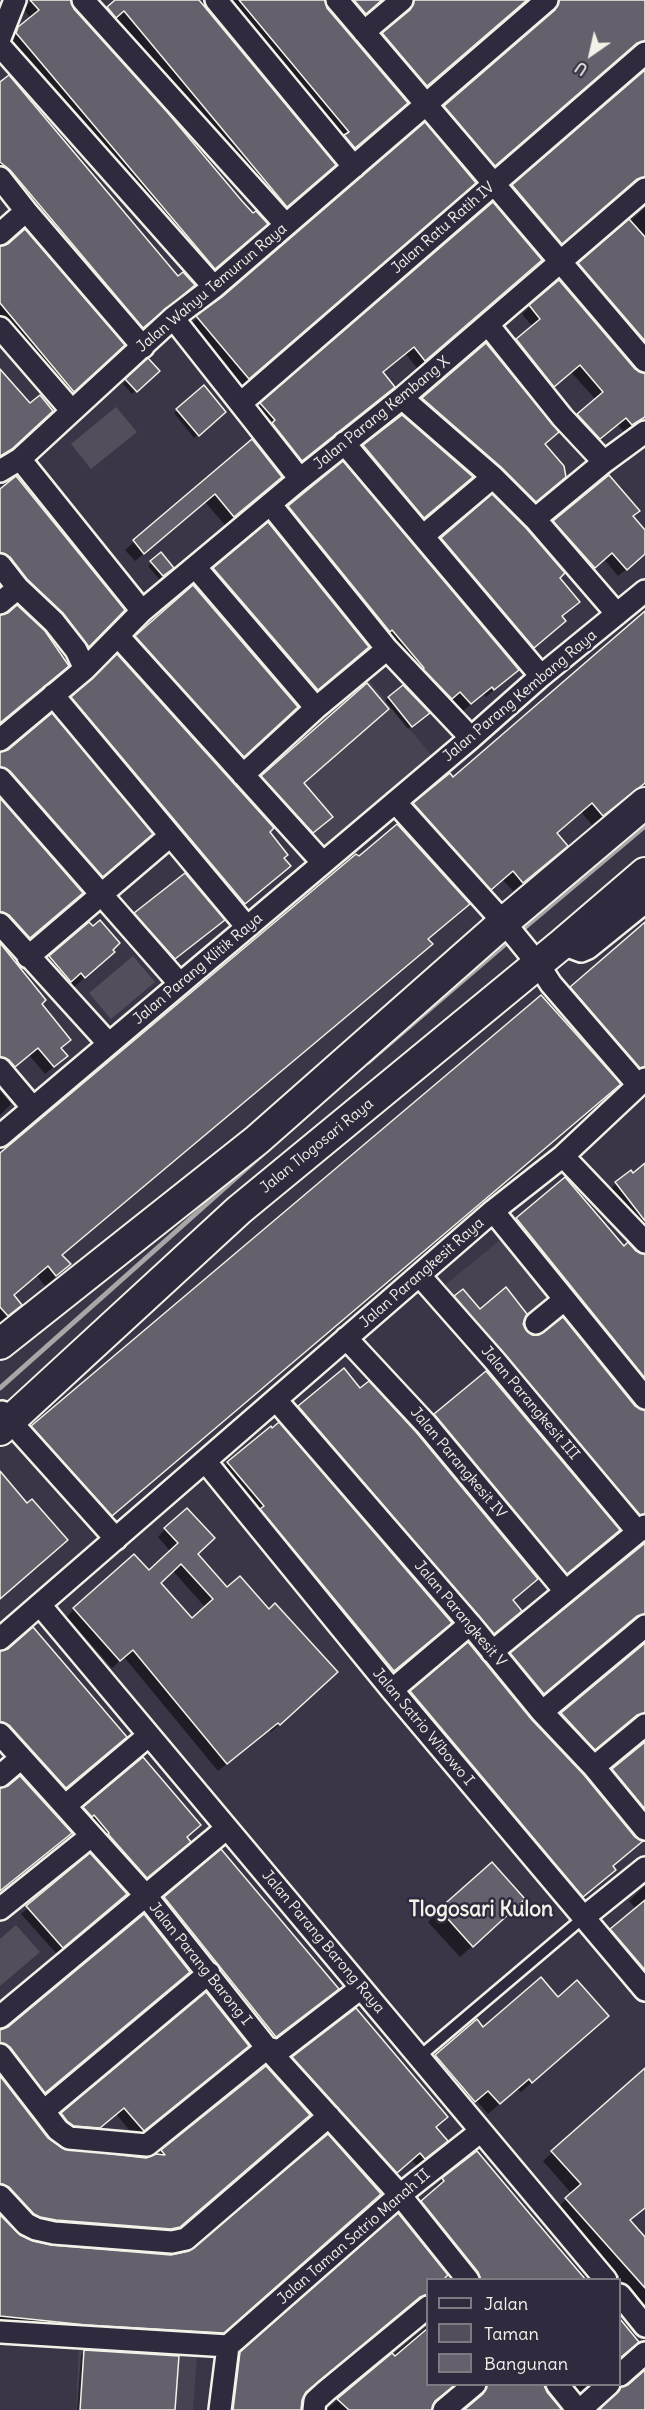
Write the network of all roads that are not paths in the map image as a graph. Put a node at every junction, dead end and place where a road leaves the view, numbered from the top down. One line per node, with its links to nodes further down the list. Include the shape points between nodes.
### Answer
1 (15, 0): 8 (street)
2 (216, 0): 12 (street)
3 (337, 0): 7 (street)
4 (402, 0): 7 (street)
5 (547, 0): 11 (street, Jalan Wahyu Temurun Raya)
6 (93, 3): 17 (street)
7 (364, 32): 11 (street)
8 (0, 38)
9 (0, 46): 20 (street)
10 (645, 53): 14 (street, Jalan Ratu Ratih IV)
11 (424, 105): 12 (street, Jalan Wahyu Temurun Raya); 14 (street)
12 (354, 167): 17 (street, Jalan Wahyu Temurun Raya)
13 (0, 178): 16 (street)
14 (494, 184): 19 (street); 27 (street, Jalan Ratu Ratih IV)
15 (641, 201): 19 (street, Jalan Parang Kembang X)
16 (26, 212): 18 (street); 24 (street)
17 (286, 225): 20 (street, Jalan Wahyu Temurun Raya)
18 (0, 234)
19 (562, 261): 22 (street, Jalan Parang Kembang X); 25 (street)
20 (214, 287): 21 (street, Jalan Wahyu Temurun Raya)
21 (172, 318): 24 (street, Jalan Wahyu Temurun Raya); 27 (street)
22 (489, 326): 26 (street, Jalan Parang Kembang X); 32 (street, via 562,417)
23 (0, 328): 28 (street)
24 (143, 347): 28 (street, Jalan Wahyu Temurun Raya)
25 (645, 361)
26 (402, 398): 30 (street, Jalan Parang Kembang X); 34 (street)
27 (241, 403): 35 (street)
28 (72, 411): 31 (street, Jalan Wahyu Temurun Raya)
29 (645, 432): 32 (street)
30 (344, 443): 35 (street, Jalan Parang Kembang X); 38 (street)
31 (20, 459): 33 (street, Jalan Wahyu Temurun Raya); 44 (street)
32 (604, 462): 37 (street)
33 (0, 471)
34 (493, 477): 37 (street); 38 (street)
35 (300, 479): 36 (street, Jalan Parang Kembang X)
36 (270, 504): 40 (street, Jalan Parang Kembang X); 47 (street)
37 (535, 519): 45 (street)
38 (423, 536): 49 (street)
39 (0, 565): 41 (street)
40 (196, 568): 44 (street, Jalan Parang Kembang X); 51 (street)
41 (18, 588): 43 (street); 48 (street, via 54,622)
42 (645, 591): 45 (street, Jalan Parang Kembang Raya)
43 (0, 603)
44 (142, 611): 46 (street, Jalan Parang Kembang X)
45 (617, 614): 49 (street, Jalan Parang Kembang Raya)
46 (118, 636): 48 (street, Jalan Parang Kembang X); 54 (street)
47 (387, 649): 51 (street); 52 (street)
48 (85, 669): 50 (street, Jalan Parang Kembang X)
49 (541, 676): 52 (street, Jalan Parang Kembang Raya)
50 (53, 695): 53 (street, Jalan Parang Kembang X); 58 (street)
51 (316, 708): 54 (street)
52 (471, 738): 56 (street, Jalan Parang Kembang Raya)
53 (0, 740)
54 (243, 776): 59 (street)
55 (0, 778): 61 (street)
56 (395, 802): 59 (street, Jalan Parang Klitik Raya); 64 (street)
57 (645, 803): 64 (street)
58 (171, 836): 61 (street); 65 (street)
59 (322, 863): 65 (street, Jalan Parang Klitik Raya)
60 (645, 873): 66 (street, Jalan Tlogosari Raya)
61 (102, 896): 67 (street); 69 (street)
62 (645, 902): 66 (street, via 588,948 581,951)
63 (0, 924): 67 (street)
64 (506, 924): 68 (street); 82 (street, via 257,1140)
65 (247, 927): 69 (street, Jalan Parang Klitik Raya)
66 (562, 944): 68 (street, Jalan Tlogosari Raya)
67 (28, 957): 70 (street)
68 (537, 962): 72 (street, via 551,984); 85 (street, Jalan Tlogosari Raya, via 239,1210)
69 (180, 984): 70 (street, Jalan Parang Klitik Raya)
70 (109, 1044): 73 (street, Jalan Parang Klitik Raya)
71 (0, 1069): 73 (street)
72 (642, 1082): 75 (street, Jalan Parangkesit Raya)
73 (33, 1108): 74 (street, Jalan Parang Klitik Raya)
74 (0, 1136)
75 (563, 1156): 76 (street, Jalan Parangkesit Raya); 77 (street)
76 (493, 1211): 78 (street, Jalan Parangkesit Raya); 79 (street)
77 (641, 1229)
78 (420, 1276): 81 (street, Jalan Parangkesit Raya); 87 (street, Jalan Parangkesit III)
79 (564, 1300): 80 (street); 83 (street)
80 (536, 1323)
81 (346, 1338): 84 (street, Jalan Parangkesit Raya); 89 (street, Jalan Parangkesit IV, via 426,1424)
82 (0, 1344)
83 (645, 1398)
84 (276, 1400): 86 (street, Jalan Parangkesit Raya); 91 (street, Jalan Parangkesit V)
85 (3, 1420): 88 (street)
86 (205, 1461): 88 (street); 95 (street, Jalan Satrio Wibowo I)
87 (641, 1529): 89 (street)
88 (116, 1539): 90 (street)
89 (565, 1591): 94 (street)
90 (40, 1605): 93 (street); 99 (street, Jalan Parang Barong Raya)
91 (470, 1624): 94 (street, Jalan Parangkesit V); 95 (street)
92 (645, 1626): 96 (street)
93 (0, 1639)
94 (492, 1652): 96 (street, Jalan Parangkesit V)
95 (392, 1690): 110 (street, Jalan Satrio Wibowo I)
96 (542, 1712): 101 (street, Jalan Parangkesit V)
97 (645, 1725): 101 (street)
98 (0, 1734): 100 (street, Jalan Parang Barong I)
99 (148, 1736): 103 (street); 104 (street, Jalan Parang Barong Raya)
100 (21, 1759): 102 (street); 103 (street, Jalan Parang Barong I)
101 (594, 1767): 105 (street, Jalan Parangkesit V)
102 (0, 1776)
103 (65, 1806): 106 (street, Jalan Parang Barong I)
104 (227, 1828): 108 (street); 112 (street, Jalan Parang Barong Raya)
105 (645, 1829)
106 (91, 1836): 108 (street, Jalan Parang Barong I); 109 (street)
107 (645, 1868): 110 (street)
108 (147, 1897): 111 (street, Jalan Parang Barong I); 114 (street)
109 (0, 1909)
110 (582, 1918): 113 (street, Jalan Satrio Wibowo I); 117 (lane)
111 (208, 1973): 115 (street, Jalan Parang Barong I); 118 (street)
112 (361, 1988): 115 (street, via 279,2051); 117 (street, Jalan Parang Barong Raya)
113 (645, 1990)
114 (0, 2017)
115 (267, 2048): 118 (street, via 147,2145 69,2138 58,2130); 119 (street, Jalan Parang Barong I)
116 (0, 2055): 118 (street)
117 (419, 2057): 120 (street, Jalan Parang Barong Raya)
118 (45, 2110)
119 (328, 2116): 121 (street, Jalan Parang Barong I); 122 (street, via 195,2232 179,2241 36,2229 26,2224)
120 (481, 2130): 121 (street, Jalan Taman Satrio Manah II); 124 (street, Jalan Parang Barong Raya)
121 (400, 2195): 123 (street, Jalan Parang Barong I); 129 (street, Jalan Taman Satrio Manah II)
122 (0, 2196)
123 (465, 2278)
124 (604, 2278)
125 (621, 2296): 127 (street)
126 (426, 2309): 136 (street, via 326,2391 315,2402)
127 (645, 2326)
128 (0, 2331): 129 (street)
129 (228, 2346): 135 (street)
130 (645, 2353): 131 (street)
131 (621, 2374)
132 (474, 2386): 137 (street)
133 (558, 2386): 138 (street)
134 (608, 2386): 138 (street)
135 (220, 2410)
136 (314, 2410)
137 (444, 2410)
138 (579, 2410)

